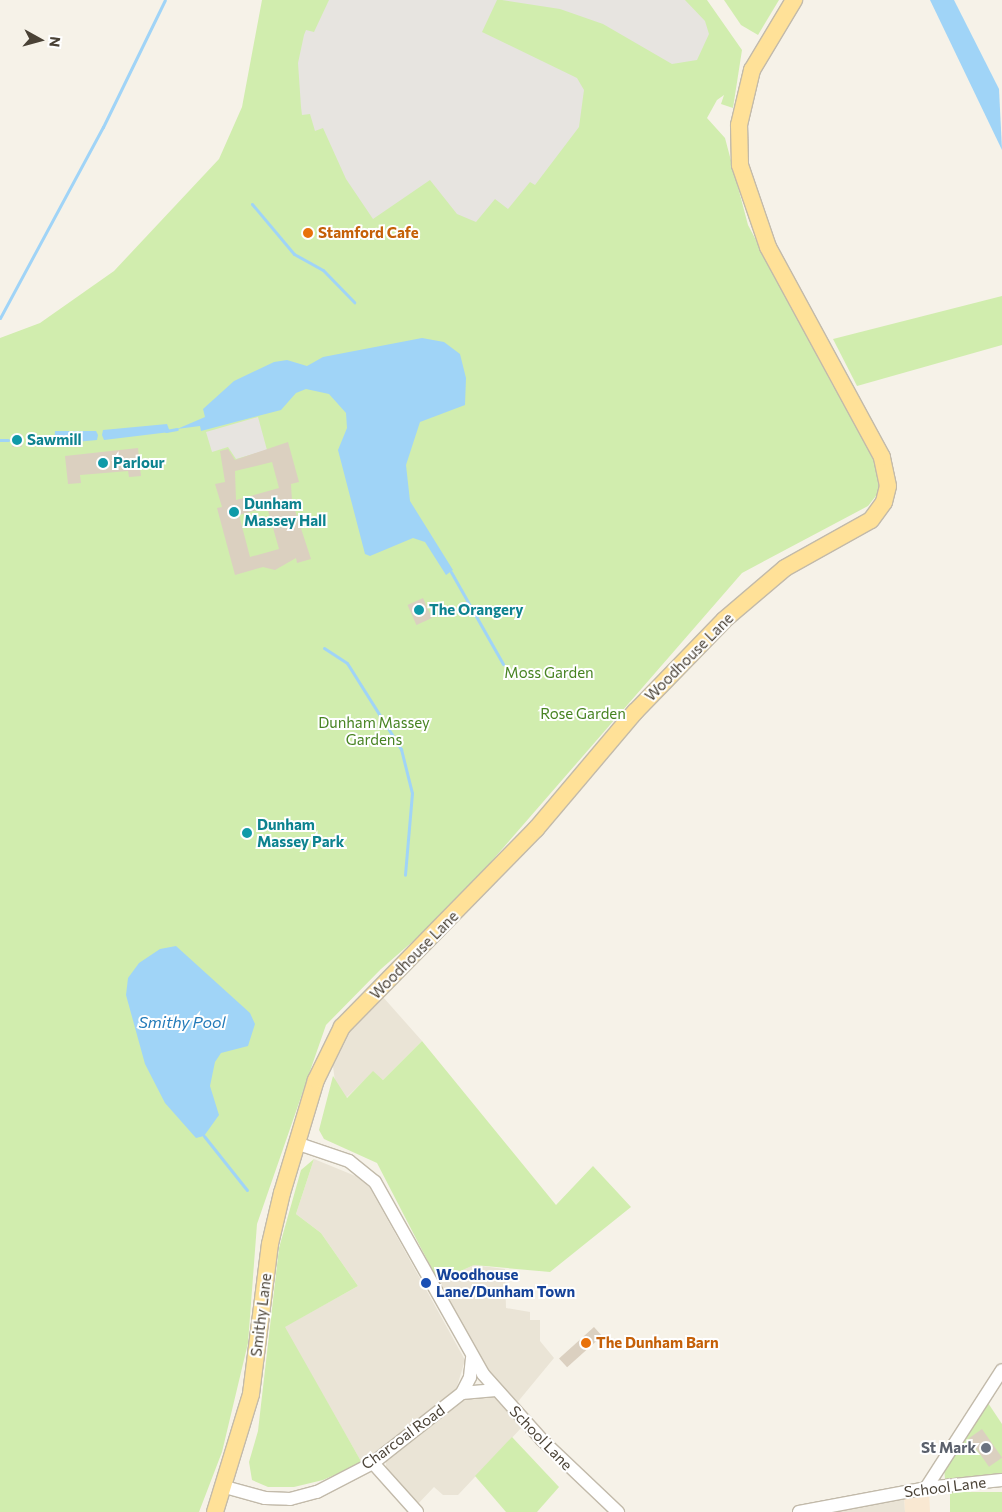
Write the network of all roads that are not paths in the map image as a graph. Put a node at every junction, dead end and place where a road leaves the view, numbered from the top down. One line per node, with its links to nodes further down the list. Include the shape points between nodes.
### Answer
1 (794, 0): 2 (main road, Woodhouse Lane, via 752,70 739,126 740,165 768,247 882,457 888,486 884,502 871,520 785,568 724,620 634,712 536,829 342,1026 316,1080)
2 (296, 1143): 3 (street, via 349,1161 374,1182); 9 (main road, Smithy Lane, via 270,1244 251,1394)
3 (472, 1358): 5 (street, School Lane); 6 (street, via 470,1377)
4 (1002, 1370): 10 (street)
5 (496, 1390): 6 (street); 13 (street, School Lane)
6 (462, 1393): 7 (street, Charcoal Road)
7 (373, 1462): 9 (street, Charcoal Road, via 317,1492 290,1499 264,1498); 12 (street)
8 (1002, 1480): 10 (street, School Lane)
9 (225, 1487): 11 (main road)
10 (926, 1488): 14 (street, School Lane)
11 (215, 1512)
12 (418, 1512)
13 (618, 1512)
14 (800, 1512)

